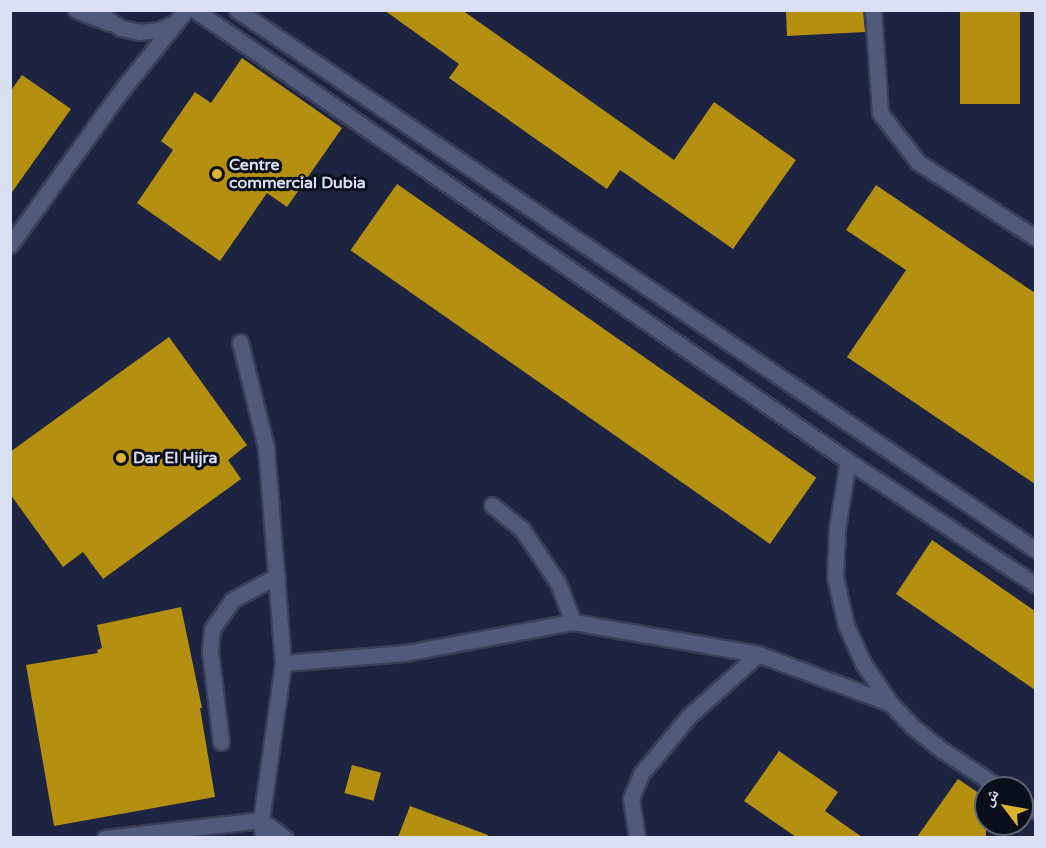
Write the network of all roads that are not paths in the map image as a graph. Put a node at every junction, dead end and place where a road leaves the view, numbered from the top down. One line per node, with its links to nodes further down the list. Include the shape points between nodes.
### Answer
1 (76, 10): 7 (street)
2 (100, 10): 7 (street)
3 (195, 10): 11 (street)
4 (237, 10): 13 (street)
5 (873, 10): 8 (street, via 880,113 918,162)
6 (181, 16): 7 (street, via 159,30); 9 (street, via 117,96)
7 (121, 28)
8 (1035, 238)
9 (10, 245)
10 (240, 342): 14 (street, via 266,447)
11 (848, 461): 15 (street); 19 (street, via 837,528 836,577 846,625 863,663)
12 (492, 506): 16 (street, via 522,529 558,583)
13 (1035, 550)
14 (277, 576): 18 (street); 20 (street, via 232,600 212,629 210,651)
15 (1035, 585)
16 (573, 622): 17 (street); 18 (street, via 405,653)
17 (758, 654): 19 (street); 26 (street, via 689,716 641,774 631,798)
18 (284, 663): 22 (street)
19 (891, 703): 21 (street, via 912,726)
20 (221, 742)
21 (982, 776)
22 (261, 820): 23 (street); 24 (street); 25 (street)
23 (105, 837)
24 (262, 837)
25 (285, 837)
26 (637, 837)

